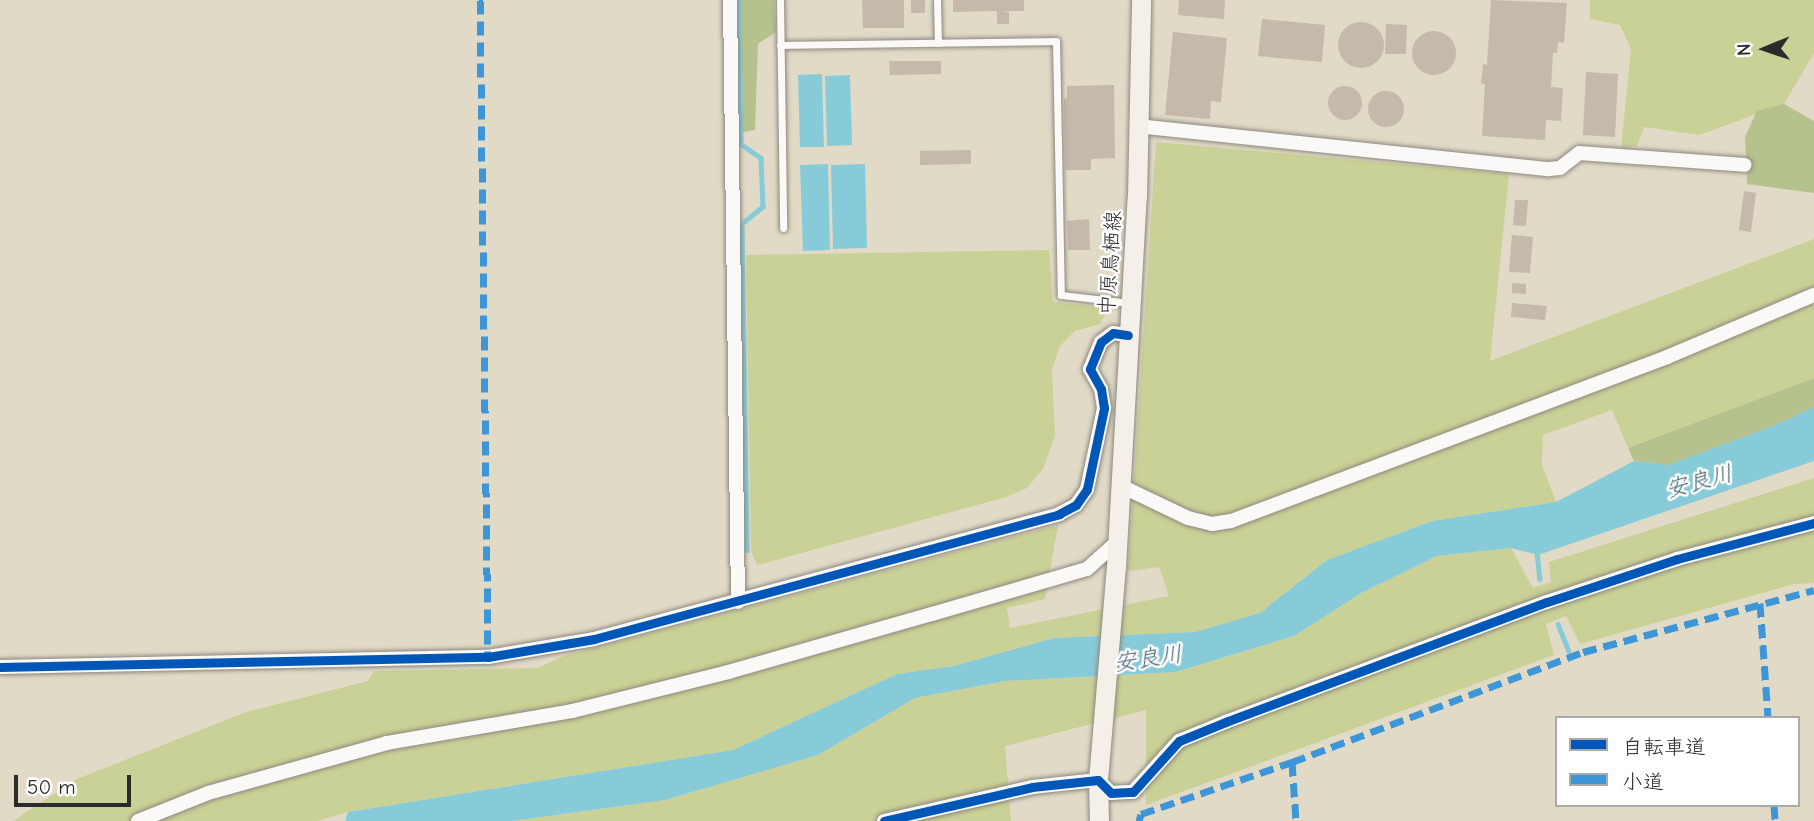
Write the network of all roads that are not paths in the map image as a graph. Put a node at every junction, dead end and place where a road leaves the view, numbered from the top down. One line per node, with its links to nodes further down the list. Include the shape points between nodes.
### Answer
1 (730, 0): 16 (street)
2 (780, 0): 6 (lane)
3 (937, 0): 5 (lane)
4 (1141, 0): 7 (main road, 中原鳥栖線)
5 (938, 43): 6 (lane); 11 (lane, via 1056,41 1060,295)
6 (780, 45): 9 (lane)
7 (1137, 127): 8 (street, via 1549,169 1560,168 1579,153); 11 (main road, 中原鳥栖線)
8 (1745, 165)
9 (783, 228)
10 (1814, 295): 13 (street, via 1667,357 1231,521 1212,524 1188,518)
11 (1130, 303): 12 (main road, 中原鳥栖線)
12 (1128, 335): 13 (main road, 中原鳥栖線); 16 (street, via 1114,333 1101,342 1090,369 1101,388 1104,408 1087,489 1076,505 1059,514)
13 (1121, 486): 15 (main road, 中原鳥栖線)
14 (1814, 523): 18 (street, via 1676,559 1228,721 1179,741 1133,792 1111,793)
15 (1118, 541): 18 (main road, 中原鳥栖線); 19 (street, via 1087,569 945,610 572,710 387,743 208,793)
16 (738, 601): 17 (street, via 594,639 488,657)
17 (0, 667)
18 (1099, 771): 20 (street); 21 (main road, 中原鳥栖線)
19 (138, 821)
20 (884, 821)
21 (1099, 821)

